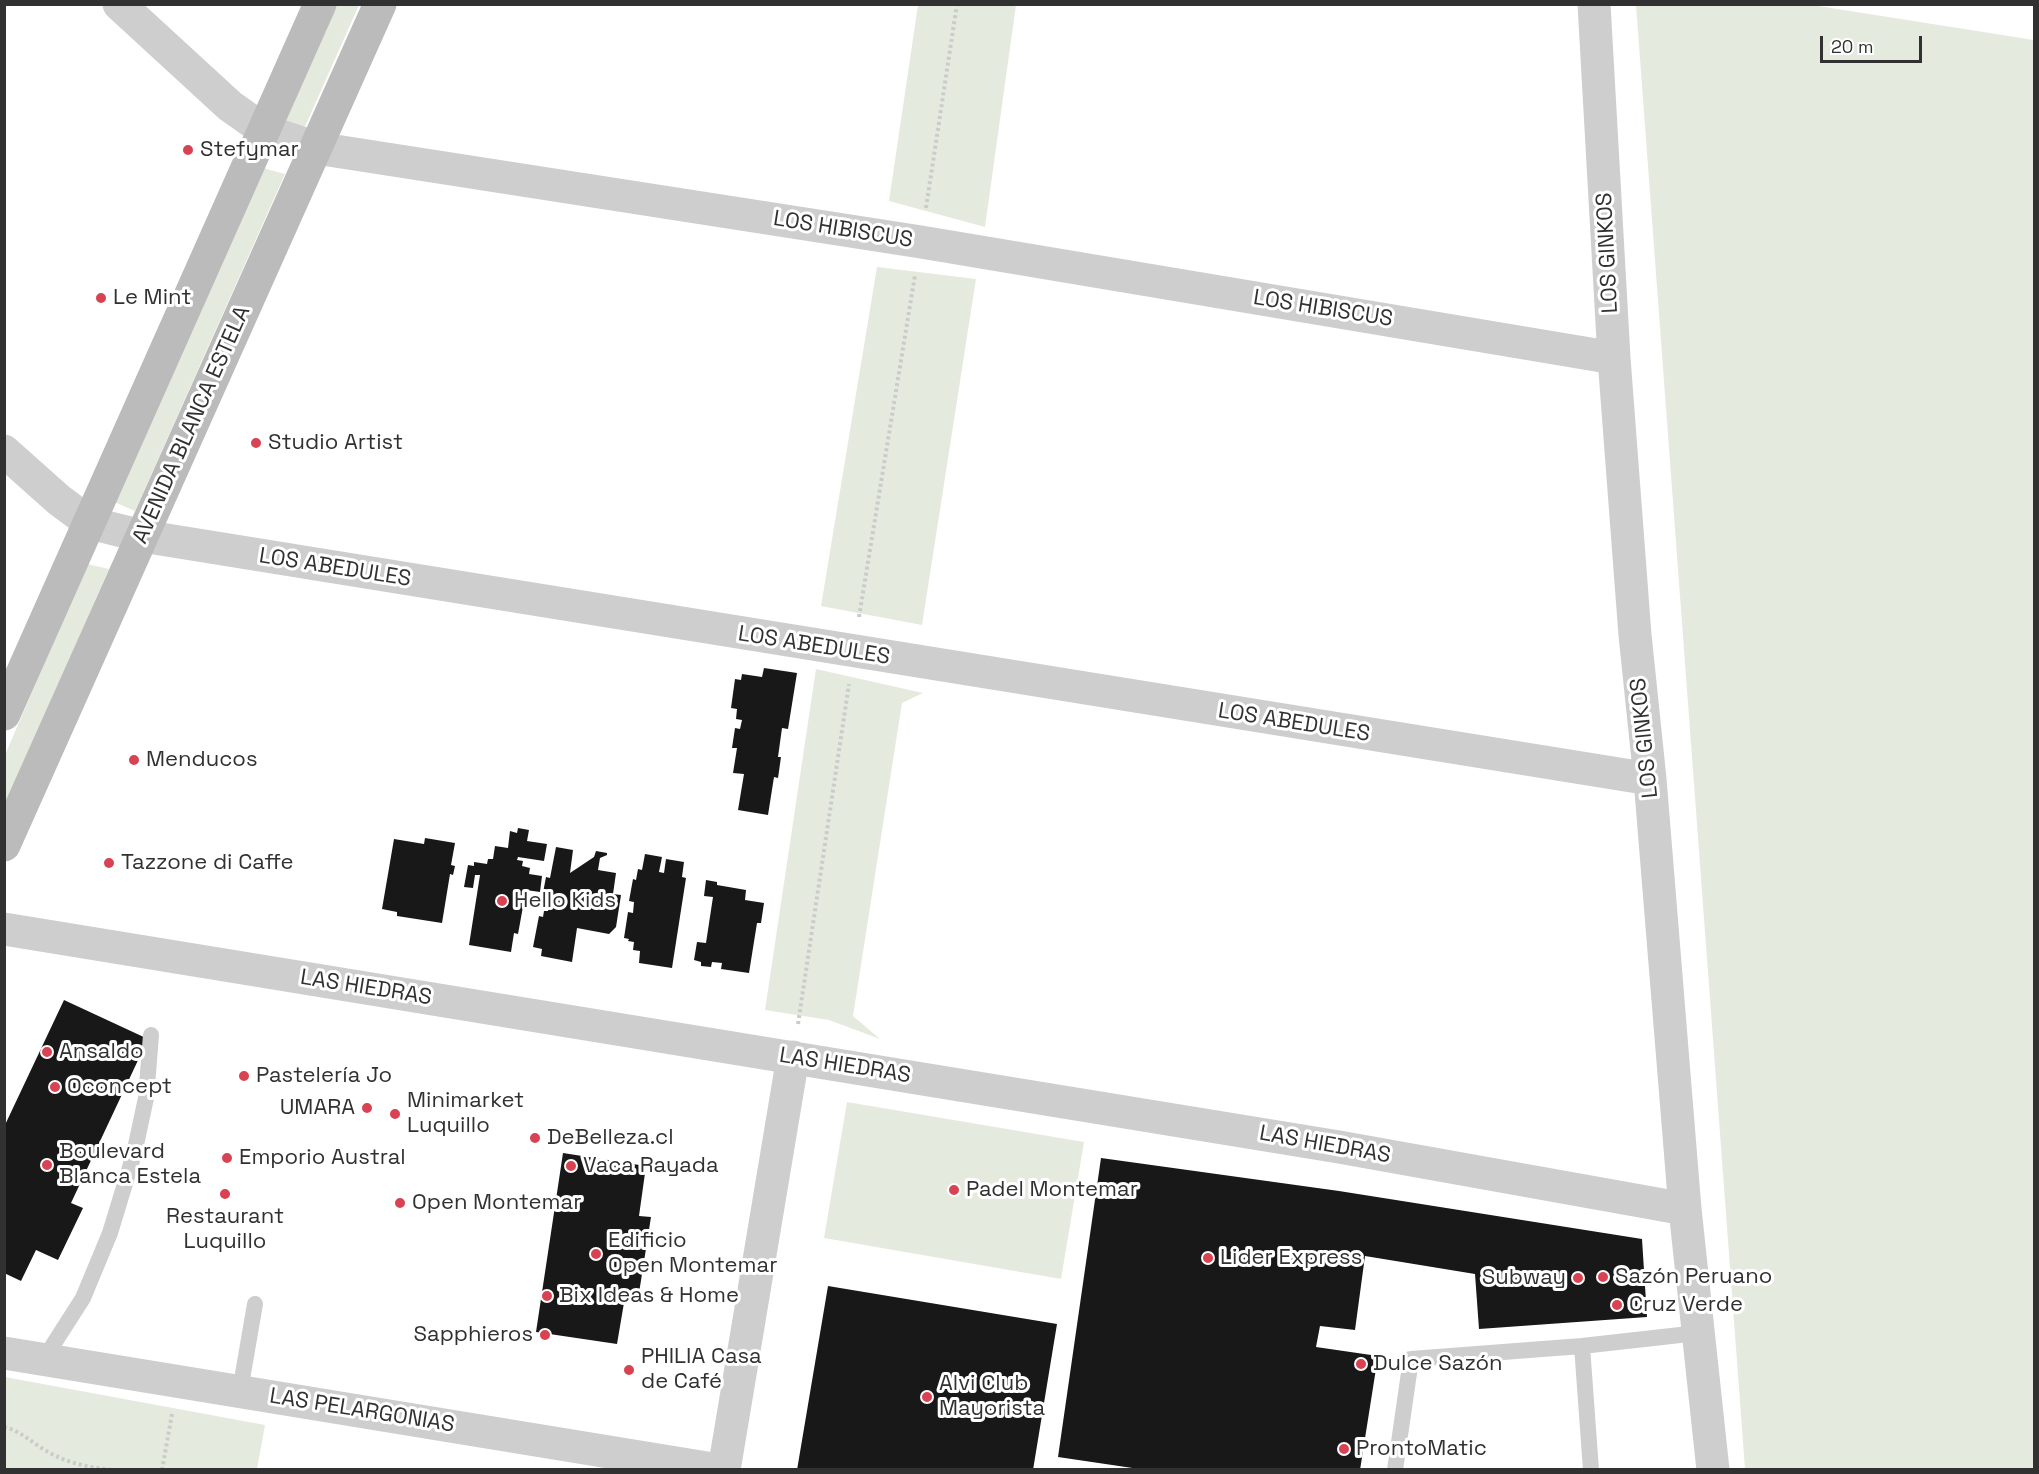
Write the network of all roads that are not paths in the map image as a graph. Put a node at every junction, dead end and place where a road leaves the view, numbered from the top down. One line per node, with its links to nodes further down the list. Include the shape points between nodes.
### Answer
1 (119, 4): 5 (street, LOS HIBISCUS, via 230,106)
2 (320, 4): 5 (main road)
3 (380, 4): 6 (main road, AVENIDA BLANCA ESTELA)
4 (1594, 4): 7 (street, LOS GINKOS)
5 (264, 130): 6 (street, LOS HIBISCUS); 9 (main road)
6 (316, 148): 7 (street, LOS HIBISCUS, via 921,242); 10 (main road, AVENIDA BLANCA ESTELA)
7 (1614, 358): 12 (street, LOS GINKOS)
8 (4, 451): 9 (street, LOS ABEDULES)
9 (90, 523): 10 (street, LOS ABEDULES); 11 (main road)
10 (142, 536): 12 (street, LOS ABEDULES); 13 (main road, AVENIDA BLANCA ESTELA)
11 (4, 714)
12 (1650, 779): 17 (street, LOS GINKOS)
13 (4, 845)
14 (4, 929): 16 (street, LAS HIEDRAS)
15 (151, 1035): 22 (lane, via 144,1109 110,1233 83,1298)
16 (793, 1057): 17 (street, LAS HIEDRAS); 25 (street)
17 (1685, 1209): 19 (street, LOS GINKOS)
18 (255, 1304): 23 (lane)
19 (1698, 1334): 20 (lane); 28 (street, LOS GINKOS)
20 (1582, 1346): 26 (lane, via 1411,1359); 27 (lane)
21 (4, 1353): 22 (street, LAS PELARGONIAS)
22 (44, 1359): 23 (street, LAS PELARGONIAS)
23 (240, 1391): 24 (street, LAS PELARGONIAS)
24 (719, 1470)
25 (724, 1470)
26 (1395, 1470)
27 (1591, 1470)
28 (1713, 1470)

